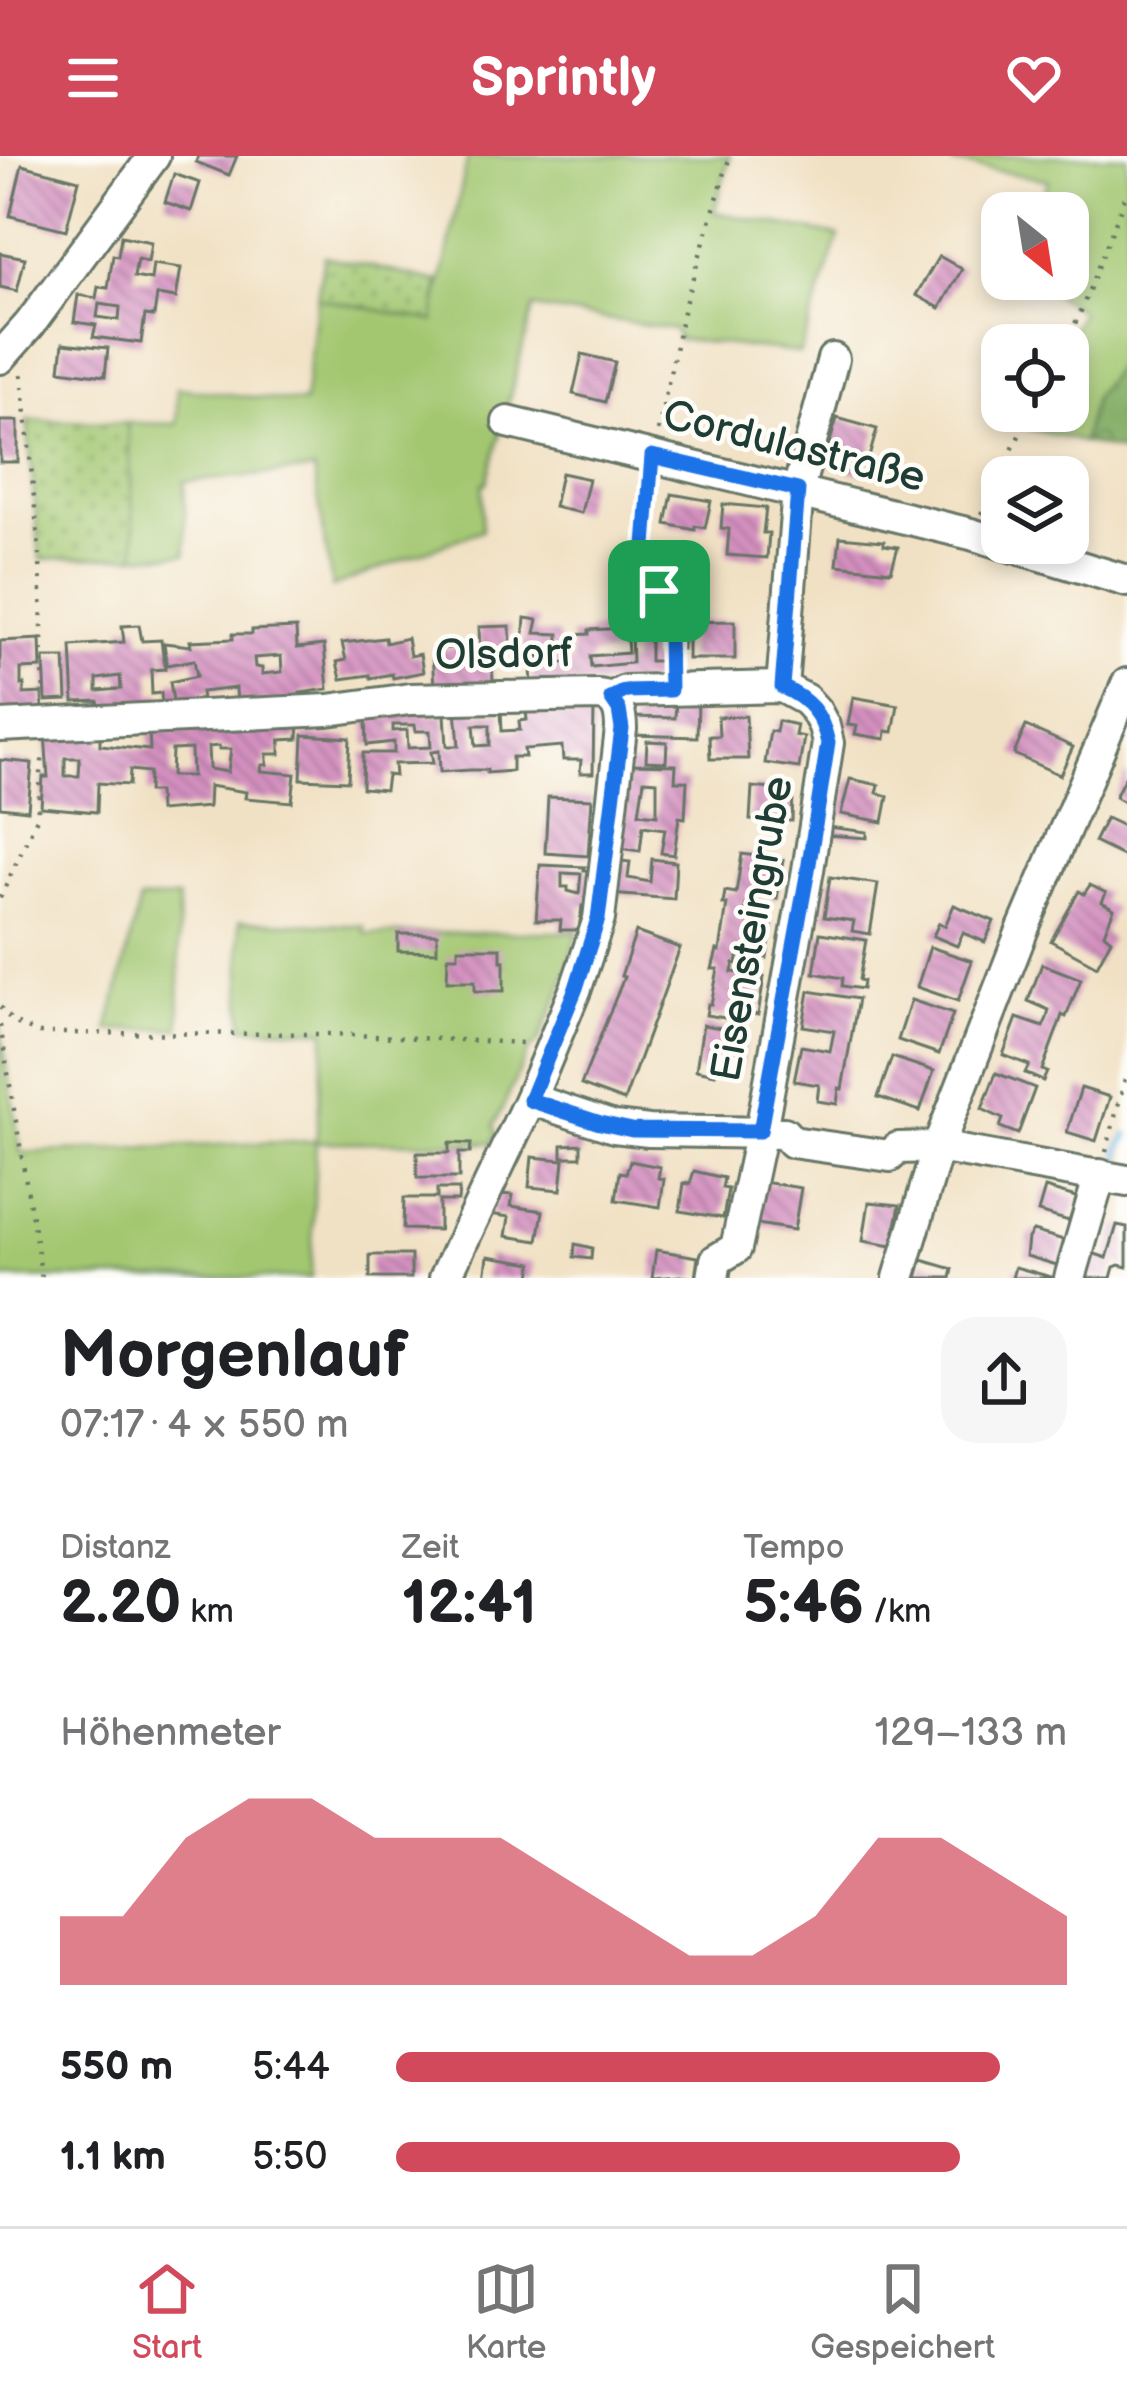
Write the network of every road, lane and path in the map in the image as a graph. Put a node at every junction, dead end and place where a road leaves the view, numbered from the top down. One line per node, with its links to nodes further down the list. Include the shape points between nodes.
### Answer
1 (154, 156): 5 (street)
2 (730, 156): 9 (path, via 683,307)
3 (1127, 192): 4 (path)
4 (1074, 324)
5 (9, 348): 17 (path, via 40,559)
6 (833, 359): 10 (street)
7 (508, 422): 9 (street, Cordulastraße)
8 (1021, 432): 11 (path)
9 (652, 456): 10 (street, Cordulastraße); 15 (path, via 645,545 669,636)
10 (798, 490): 11 (street, Cordulastraße); 14 (street)
11 (971, 534): 12 (street, Cordulastraße)
12 (1127, 581)
13 (1127, 684): 26 (street)
14 (775, 687): 15 (street); 25 (street, Eisensteingrube, via 806,700 828,743)
15 (670, 690): 16 (street)
16 (611, 698): 17 (street, Olsdorf, via 410,699); 22 (street, Olsdorf, via 622,729 598,919)
17 (45, 723): 18 (street, Olsdorf); 19 (path, via 38,818)
18 (0, 726)
19 (0, 898)
20 (0, 1007): 22 (path, via 39,1033)
21 (0, 1025): 28 (path)
22 (553, 1044): 24 (street, Olsdorf)
23 (1127, 1071): 27 (path)
24 (530, 1100): 25 (street, via 632,1130); 29 (street, Olsdorf)
25 (772, 1132): 26 (street, via 890,1156 898,1148); 30 (street, Eisensteingrube, via 736,1247 716,1260)
26 (938, 1148): 27 (street); 31 (street)
27 (1114, 1178): 32 (street)
28 (42, 1278)
29 (445, 1278)
30 (713, 1278)
31 (898, 1278)
32 (1070, 1278)

